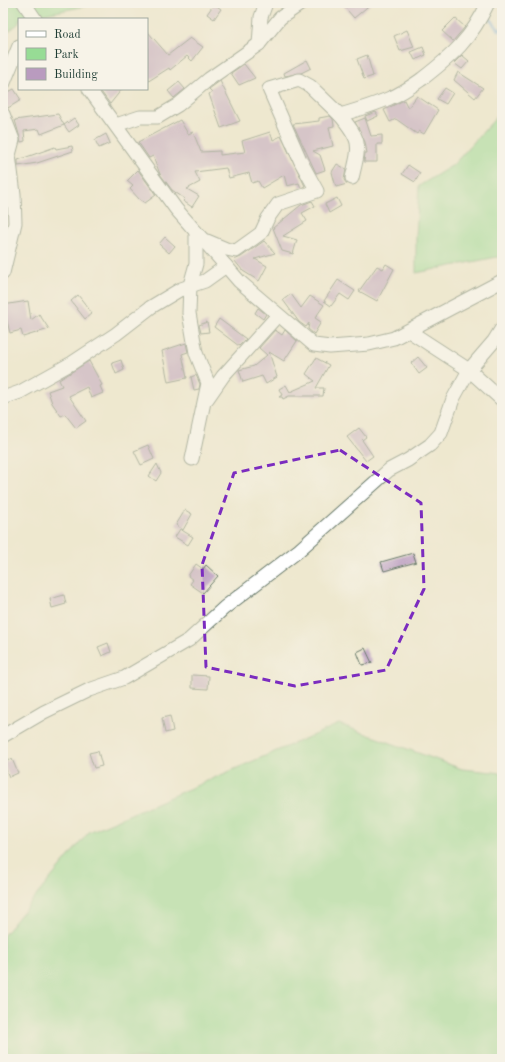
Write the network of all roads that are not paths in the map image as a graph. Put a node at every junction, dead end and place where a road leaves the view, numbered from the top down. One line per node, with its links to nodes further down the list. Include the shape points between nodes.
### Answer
1 (24, 3): 5 (street)
2 (266, 3): 7 (street, via 261,17)
3 (302, 3): 7 (street, via 280,18)
4 (488, 3): 13 (street, via 465,41 448,59 391,98)
5 (32, 18)
6 (18, 38): 9 (street)
7 (259, 44): 14 (street, via 158,117 140,117)
8 (18, 48): 10 (street)
9 (3, 61)
10 (3, 85)
11 (90, 90): 14 (street)
12 (3, 114): 18 (street, via 13,140 9,155 15,223)
13 (340, 115): 15 (street, via 355,133 358,144); 16 (street, via 310,86 299,80 269,89 301,162 317,191 278,204 261,233 236,251 209,242)
14 (116, 125): 16 (street)
15 (352, 178)
16 (196, 232): 17 (street); 20 (street, via 196,264)
17 (226, 266): 20 (street, via 205,281); 21 (street, via 239,281)
18 (3, 273)
19 (502, 281): 23 (street)
20 (190, 287): 25 (street, via 181,289 151,307 72,363 20,392); 27 (street, via 191,327 196,353 208,383)
21 (278, 315): 23 (street, via 319,347 380,342); 27 (street, via 223,376 208,397)
22 (502, 328): 24 (street)
23 (409, 331): 24 (street)
24 (469, 370): 26 (street); 29 (street, via 453,399 441,433 430,445 389,470 298,551 224,608 189,640 124,678 89,690)
25 (3, 398)
26 (502, 400)
27 (199, 419): 28 (street)
28 (192, 459)
29 (3, 736)

